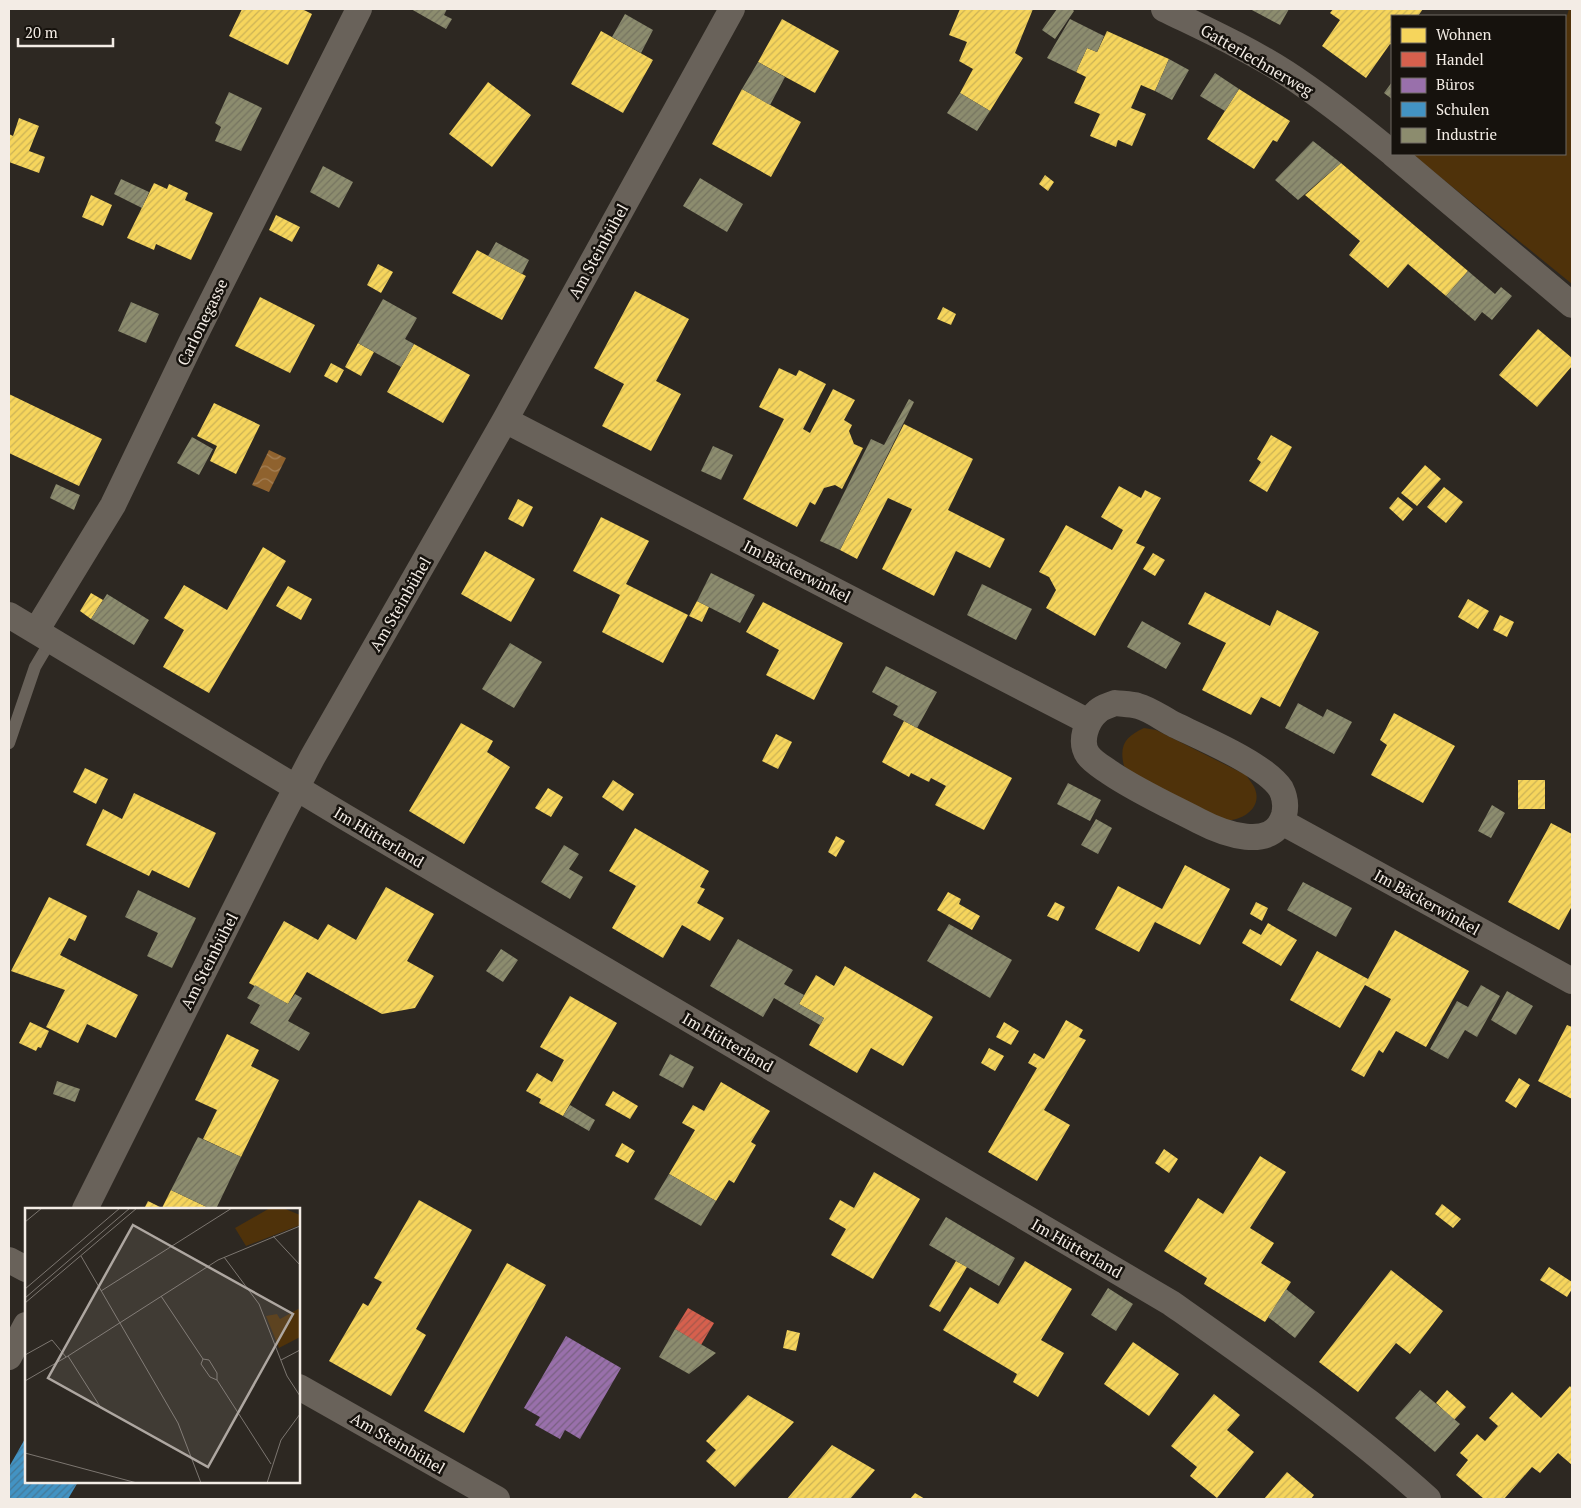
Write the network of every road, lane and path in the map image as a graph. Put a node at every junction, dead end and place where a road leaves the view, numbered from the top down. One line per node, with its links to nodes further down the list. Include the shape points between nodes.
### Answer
1 (359, 9): 9 (street, Carlonegasse, via 113,505)
2 (732, 9): 7 (street, Am Steinbühel)
3 (1164, 9): 4 (street, Gatterlechnerweg, via 1285,72 1343,112)
4 (1391, 153)
5 (1393, 155): 6 (street, Gatterlechnerweg)
6 (1572, 305)
7 (505, 420): 10 (street, Im Bäckerwinkel); 12 (street, Am Steinbühel)
8 (9, 615): 9 (street, Im Hütterland)
9 (44, 635): 11 (lane); 12 (street, Im Hütterland)
10 (1089, 722): 13 (street, via 1084,747 1099,765 1126,783 1208,826 1240,837 1253,837 1272,831); 13 (street, via 1098,711 1115,703 1138,706 1252,764 1281,790 1286,807)
11 (9, 743)
12 (297, 787): 15 (street, Am Steinbühel); 22 (street, Im Hütterland, via 1171,1303 1283,1382)
13 (1282, 822): 14 (street, Im Bäckerwinkel)
14 (1572, 981)
15 (86, 1208)
16 (9, 1260): 17 (street)
17 (25, 1268)
18 (25, 1327): 19 (street)
19 (9, 1357)
20 (300, 1388): 21 (street, Am Steinbühel)
21 (497, 1499)
22 (1428, 1499)

